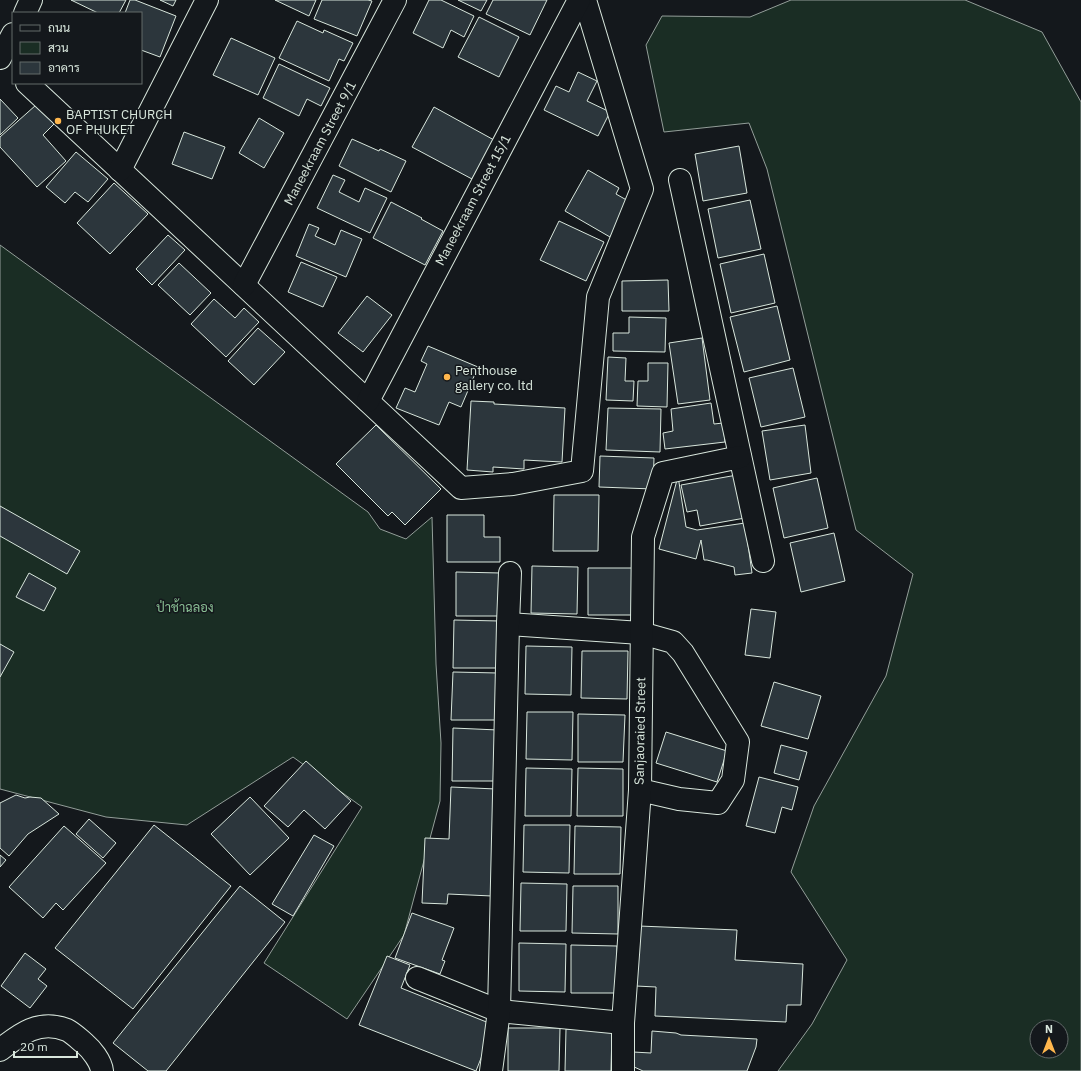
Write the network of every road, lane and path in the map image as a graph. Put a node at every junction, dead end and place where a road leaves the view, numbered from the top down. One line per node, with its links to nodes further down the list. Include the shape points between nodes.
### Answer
1 (32, 0): 6 (street)
2 (207, 0): 11 (street)
3 (395, 0): 13 (street, Maneekraam Street 9/1)
4 (579, 0): 14 (street, Maneekraam Street 15/1)
5 (585, 0): 14 (street, via 642,189 598,297 582,471 513,484 461,488)
6 (25, 12)
7 (12, 36): 8 (street)
8 (0, 58): 9 (street)
9 (12, 69)
10 (28, 84): 11 (street)
11 (120, 170): 13 (street)
12 (680, 180): 15 (street)
13 (244, 285): 14 (street)
14 (368, 401)
15 (740, 457): 16 (street); 19 (street, Sanjaoraied Street, via 663,473 643,537)
16 (763, 560)
17 (510, 573): 18 (street)
18 (508, 624): 19 (street); 22 (street)
19 (641, 633): 20 (street, Sanjaoraied Street); 20 (street, via 673,642 683,652 738,742 733,780 718,803 679,799)
20 (640, 790): 23 (street, Sanjaoraied Street)
21 (417, 978): 22 (street)
22 (499, 1011): 23 (street); 26 (street)
23 (624, 1023): 27 (street, Sanjaoraied Street)
24 (0, 1050): 25 (street, via 20,1034 39,1027 51,1026 68,1030 90,1048)
25 (102, 1071)
26 (491, 1071)
27 (623, 1071)

